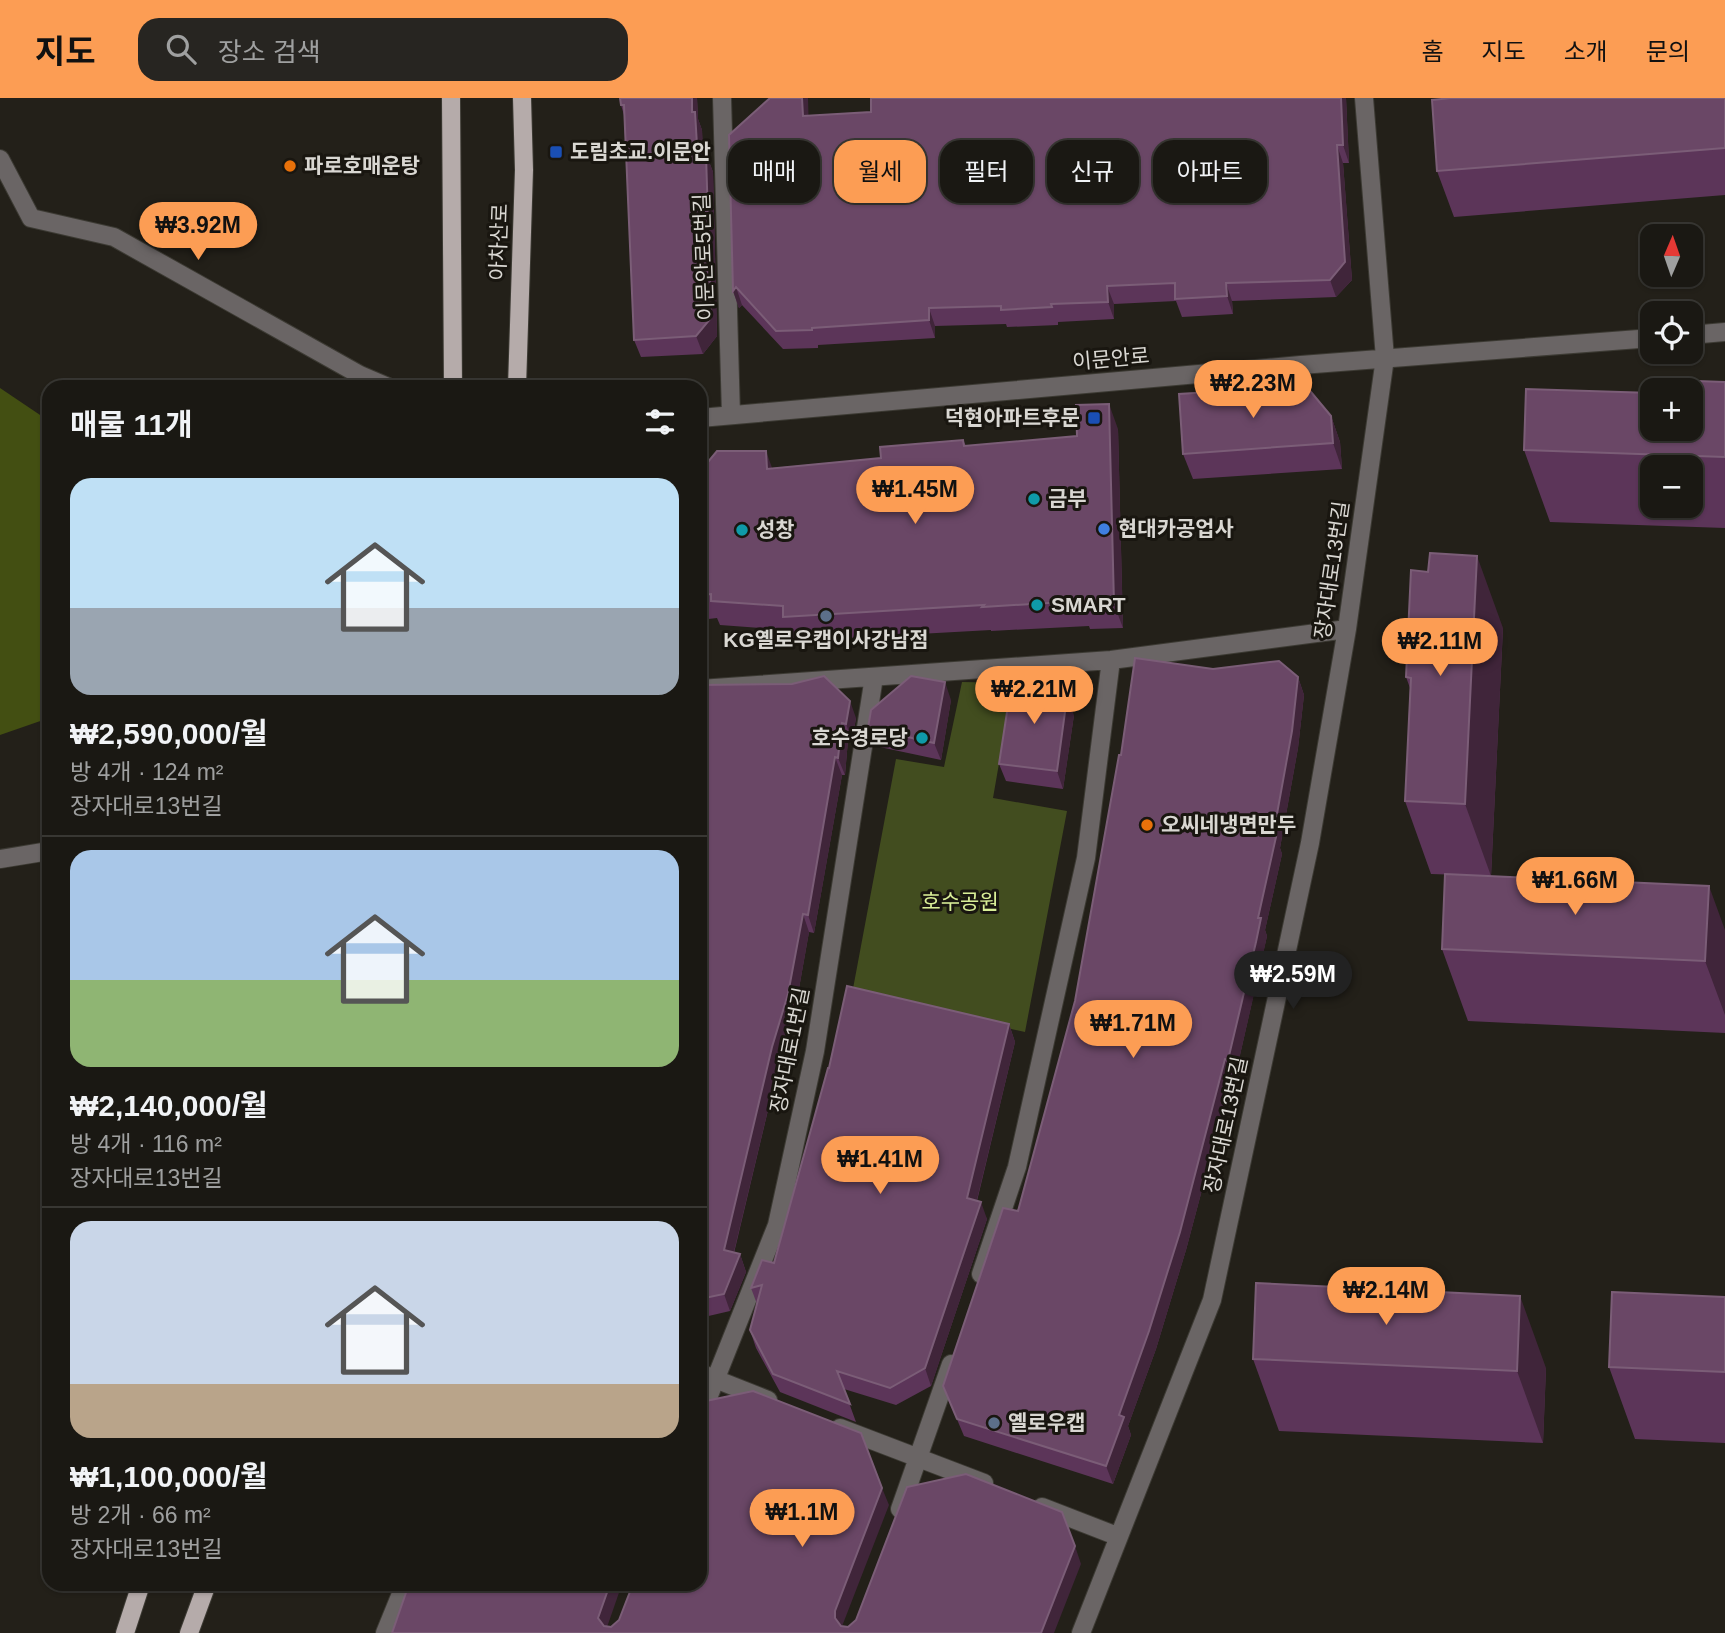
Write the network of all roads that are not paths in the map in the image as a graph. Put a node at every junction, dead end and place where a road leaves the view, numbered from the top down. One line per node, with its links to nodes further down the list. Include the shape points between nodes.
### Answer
1 (451, 98): 11 (main road)
2 (522, 98): 12 (main road, 아차산로)
3 (722, 98): 13 (street, 이문안로5번길)
4 (1364, 98): 9 (street, 장자대로13번길)
5 (0, 159): 10 (street, via 31,219 114,237)
6 (1725, 332): 7 (street)
7 (1703, 334)
8 (1640, 339): 9 (street, 이문안로)
9 (1385, 358): 13 (street, 이문안로); 15 (street, 장자대로13번길)
10 (372, 380)
11 (453, 380)
12 (517, 380)
13 (731, 415): 14 (street, 이문안로)
14 (707, 417)
15 (1347, 629): 16 (street); 30 (street, 장자대로13번길, via 1310,843 1212,1300)
16 (1111, 660): 17 (street); 21 (street, via 1086,858 1017,1167)
17 (874, 677): 18 (street); 23 (street, 장자대로1번길, via 815,1051 777,1225)
18 (707, 689)
19 (42, 852): 20 (street)
20 (0, 859)
21 (977, 1286)
22 (955, 1352): 26 (street)
23 (708, 1377): 24 (street)
24 (779, 1404)
25 (830, 1424): 26 (street)
26 (919, 1458): 27 (street); 29 (street)
27 (1006, 1492)
28 (1031, 1502): 30 (street)
29 (895, 1520)
30 (1117, 1536): 37 (street, 장자대로13번길)
31 (139, 1591): 34 (main road)
32 (204, 1591): 35 (main road)
33 (402, 1591): 36 (street)
34 (125, 1633)
35 (189, 1633)
36 (385, 1633)
37 (1081, 1633)

